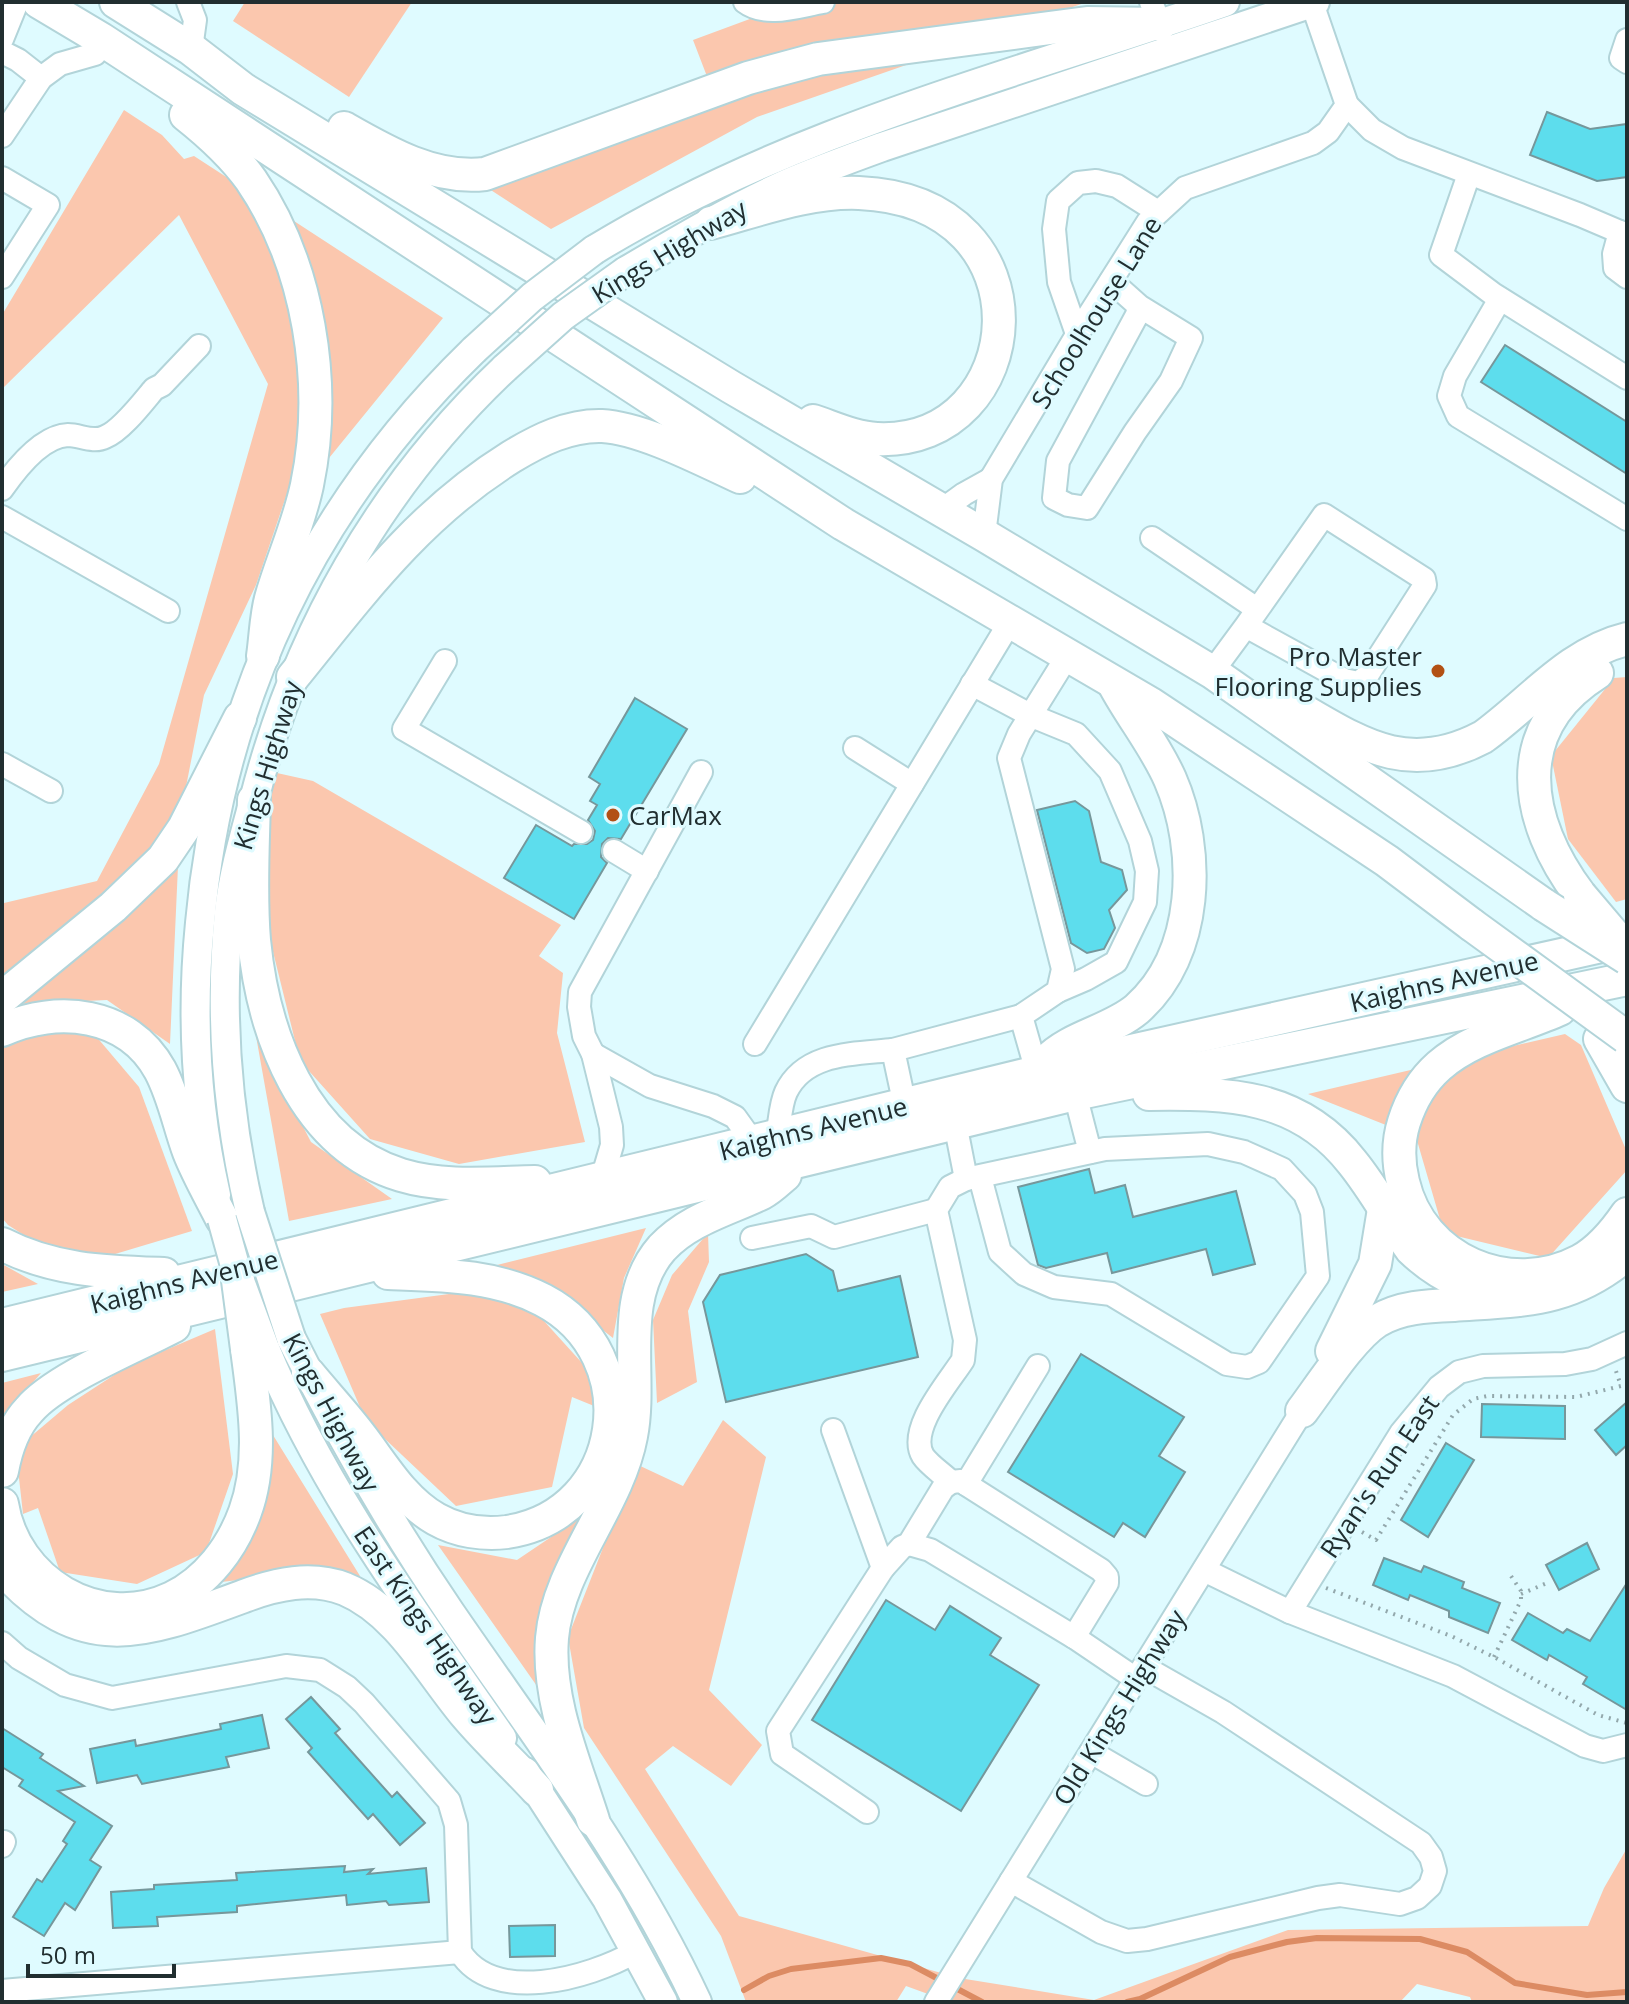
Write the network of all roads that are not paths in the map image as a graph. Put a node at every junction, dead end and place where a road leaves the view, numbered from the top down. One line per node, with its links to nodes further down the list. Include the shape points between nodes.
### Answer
1 (17, 2): 10 (street)
2 (188, 2): 12 (street, via 195,20)
3 (745, 2): 4 (street, via 770,11)
4 (823, 2)
5 (1225, 2): 9 (main road, Kings Highway)
6 (1314, 2): 17 (street); 22 (main road, Kings Highway, via 882,147 782,186)
7 (124, 4): 12 (highway)
8 (44, 5): 14 (highway); 38 (highway)
9 (1156, 13): 12 (highway, via 818,59 748,78 497,171 470,176 407,160 249,74); 46 (main road, Kings Highway, bridge, via 818,140 709,187 594,250 532,297 412,415 368,469 311,559)
10 (2, 39)
11 (1627, 40): 15 (street, via 1621,58)
12 (191, 49): 32 (highway, via 243,89)
13 (2, 52): 16 (street)
14 (95, 54): 16 (street, via 60,64); 46 (highway, via 175,107 236,162 271,214 298,285 314,374 314,432 303,505 271,598)
15 (1627, 62)
16 (41, 78): 18 (street)
17 (1347, 105): 19 (street, via 1372,130 1403,148); 21 (street, Schoolhouse Lane, via 1313,143 1185,188)
18 (2, 136)
19 (1469, 174): 23 (street); 27 (street, via 1441,255)
20 (2, 178): 24 (street, via 48,205)
21 (1158, 212): 26 (street, Schoolhouse Lane); 29 (street, via 1117,186 1096,181 1078,183 1058,201 1054,229 1059,282)
22 (711, 223): 32 (highway, via 816,196 858,193 903,199 939,214 967,236 994,279 999,309 998,342 979,386 955,413 911,436 862,437); 50 (main road, Kings Highway, bridge, via 626,271 563,316 449,424 380,513 330,595)
23 (1623, 234): 25 (street, via 1614,254 1615,268)
24 (2, 277)
25 (1627, 277)
26 (1111, 281): 28 (street); 29 (street, Schoolhouse Lane)
27 (1500, 299): 31 (street); 37 (street, via 1455,376 1449,396 1458,416)
28 (1139, 306): 28 (street, via 1058,461 1054,498 1068,505 1087,508 1171,381 1191,338)
29 (1077, 334): 33 (street, Schoolhouse Lane)
30 (199, 346): 34 (street, via 105,437 70,435 49,441)
31 (1627, 378)
32 (731, 387): 35 (highway)
33 (991, 479): 35 (street, Schoolhouse Lane); 39 (street, Schoolhouse Lane)
34 (2, 489)
35 (942, 510): 39 (highway)
36 (2, 517): 41 (street)
37 (1627, 519)
38 (843, 524): 43 (highway); 50 (highway, via 642,435 605,426 564,431 492,469 418,528)
39 (984, 535): 49 (highway)
40 (1152, 538): 42 (street)
41 (168, 611)
42 (1252, 618): 42 (street, via 1344,680 1358,683 1425,585 1424,579 1324,515); 49 (street)
43 (1010, 622): 45 (highway); 52 (street)
44 (1627, 639): 49 (highway, via 1574,662 1483,737 1422,757 1378,750 1261,687)
45 (1068, 655): 51 (highway); 53 (street)
46 (263, 656): 54 (main road)
47 (445, 661): 61 (street, via 404,729)
48 (1627, 661): 66 (highway, bridge, via 1569,693 1550,719 1534,783 1551,853)
49 (1212, 672): 66 (highway, bridge, via 1544,905)
50 (293, 677): 60 (main road, Kings Highway)
51 (1112, 681): 67 (highway, bridge, via 1327,820 1472,925); 77 (highway, via 1177,796 1188,847 1184,921 1170,964 1147,998 1103,1030 1057,1050)
52 (972, 684): 53 (street); 58 (street)
53 (1032, 716): 69 (street, via 1009,758 1063,969); 69 (street, via 1076,734 1110,771 1147,871 1145,902 1116,962)
54 (240, 718): 70 (highway, via 163,859); 90 (main road, via 207,857 196,966 196,1036 213,1181)
55 (855, 748): 58 (street)
56 (2, 764): 59 (street)
57 (701, 772): 63 (street)
58 (912, 784): 74 (street)
59 (51, 791)
60 (254, 800): 86 (highway, via 252,910 263,997 295,1081 324,1126 361,1157 418,1180); 90 (main road, Kings Highway, via 232,889 224,1017)
61 (581, 832)
62 (614, 851): 63 (street)
63 (647, 871): 76 (street, via 580,992 584,1036)
64 (1627, 919): 67 (highway)
65 (1627, 940): 67 (highway, Kaighns Avenue)
66 (1627, 956)
67 (1557, 969): 73 (highway, bridge); 77 (highway, Kaighns Avenue)
68 (1617, 982): 79 (highway, Kaighns Avenue); 89 (highway, via 1470,1046 1438,1067 1408,1109 1399,1157 1410,1205 1428,1232 1451,1254 1498,1274 1534,1275 1566,1268 1596,1251)
69 (1058, 991): 71 (street)
70 (2, 998)
71 (1021, 1016): 75 (street); 77 (street)
72 (2, 1030): 90 (highway, via 32,1018 71,1015 108,1024 140,1045 164,1079 190,1152)
73 (1617, 1038): 78 (highway)
74 (755, 1044)
75 (893, 1050): 80 (street); 82 (street, via 838,1056 803,1069)
76 (593, 1054): 82 (street, via 650,1086 713,1106); 86 (street, via 612,1145)
77 (1037, 1072): 80 (highway, Kaighns Avenue)
78 (1627, 1086)
79 (1075, 1094): 81 (highway, Kaighns Avenue); 83 (street); 87 (highway, via 1213,1094 1277,1106 1312,1124 1340,1148)
80 (905, 1106): 82 (highway, Kaighns Avenue)
81 (955, 1123): 84 (highway, Kaighns Avenue); 85 (street)
82 (765, 1139): 86 (highway, Kaighns Avenue)
83 (1090, 1152): 85 (street); 85 (street, via 1208,1144 1282,1169 1305,1194 1312,1212 1318,1276 1259,1362 1247,1367 1227,1364 1111,1294 1054,1287 1024,1274 1000,1252)
84 (800, 1163): 94 (highway, Kaighns Avenue); 122 (highway, via 765,1192 701,1219 674,1237 653,1261 640,1292 629,1447 561,1599 552,1639 558,1703)
85 (973, 1178): 88 (street, via 950,1187)
86 (598, 1180): 96 (highway, Kaighns Avenue)
87 (1384, 1209): 97 (highway, via 1411,1249 1443,1275 1477,1291); 104 (highway, via 1370,1278)
88 (936, 1210): 91 (street, via 834,1237 811,1226); 107 (street, via 965,1349 922,1423 919,1445 923,1457)
89 (1627, 1214)
90 (236, 1216): 95 (main road, bridge); 100 (main road, Kings Highway, bridge)
91 (752, 1238)
92 (2, 1244): 96 (highway, via 61,1266)
93 (1627, 1254): 97 (highway, via 1576,1287)
94 (345, 1272): 96 (highway, Kaighns Avenue); 103 (highway, via 482,1279 546,1302 581,1332 604,1370 612,1404 604,1454 579,1494 555,1514 510,1531 463,1530 436,1519 400,1488)
95 (237, 1273): 100 (highway, bridge)
96 (210, 1289): 98 (highway, Kaighns Avenue); 101 (highway, Kaighns Avenue); 106 (highway, via 43,1396 11,1437)
97 (1517, 1300): 104 (highway, via 1416,1308 1387,1316 1363,1331)
98 (2, 1325)
99 (1627, 1343): 113 (street, Ryan's Run East, via 1565,1364 1483,1366 1459,1372 1439,1387 1401,1433)
100 (268, 1345): 103 (main road, Kings Highway); 108 (highway, via 255,1470 245,1511 227,1549 187,1590 138,1607 72,1599 44,1581 20,1552); 120 (main road, East Kings Highway, via 309,1440 347,1508)
101 (2, 1355)
102 (1038, 1366): 107 (street)
103 (308, 1373): 122 (main road, Kings Highway, via 382,1508)
104 (1302, 1411): 112 (street, Old Kings Highway)
105 (833, 1430): 111 (street)
106 (2, 1471)
107 (958, 1483): 109 (street, via 943,1488); 114 (street, via 1107,1577)
108 (2, 1504)
109 (909, 1544): 111 (street); 114 (street, via 930,1550)
110 (2, 1568): 120 (highway, via 46,1609 105,1630 169,1623 281,1584 340,1587 388,1619)
111 (883, 1568): 121 (street, via 778,1731 782,1754)
112 (1204, 1570): 113 (street); 116 (street, Old Kings Highway)
113 (1290, 1612): 117 (street, via 1453,1676 1585,1746 1603,1751)
114 (1074, 1637): 116 (street)
115 (2, 1643): 125 (street, via 65,1685 112,1698 286,1666 329,1673 364,1703 449,1801 456,1825)
116 (1140, 1673): 118 (street, Old Kings Highway); 123 (street, via 1223,1712 1421,1843 1435,1871 1430,1886 1400,1904 1340,1895 1127,1941)
117 (1627, 1745)
118 (1091, 1752): 119 (street); 123 (street, Old Kings Highway)
119 (1146, 1784)
120 (537, 1790): 124 (main road, East Kings Highway)
121 (867, 1812)
122 (593, 1820): 128 (main road, Kings Highway, via 647,1904)
123 (1011, 1881): 129 (street, Old Kings Highway)
124 (637, 1951): 125 (street, via 577,1984 542,1994 495,1990 472,1974); 127 (main road, East Kings Highway)
125 (460, 1952): 126 (street)
126 (2, 1991)
127 (663, 2002)
128 (697, 2002)
129 (936, 2002)

